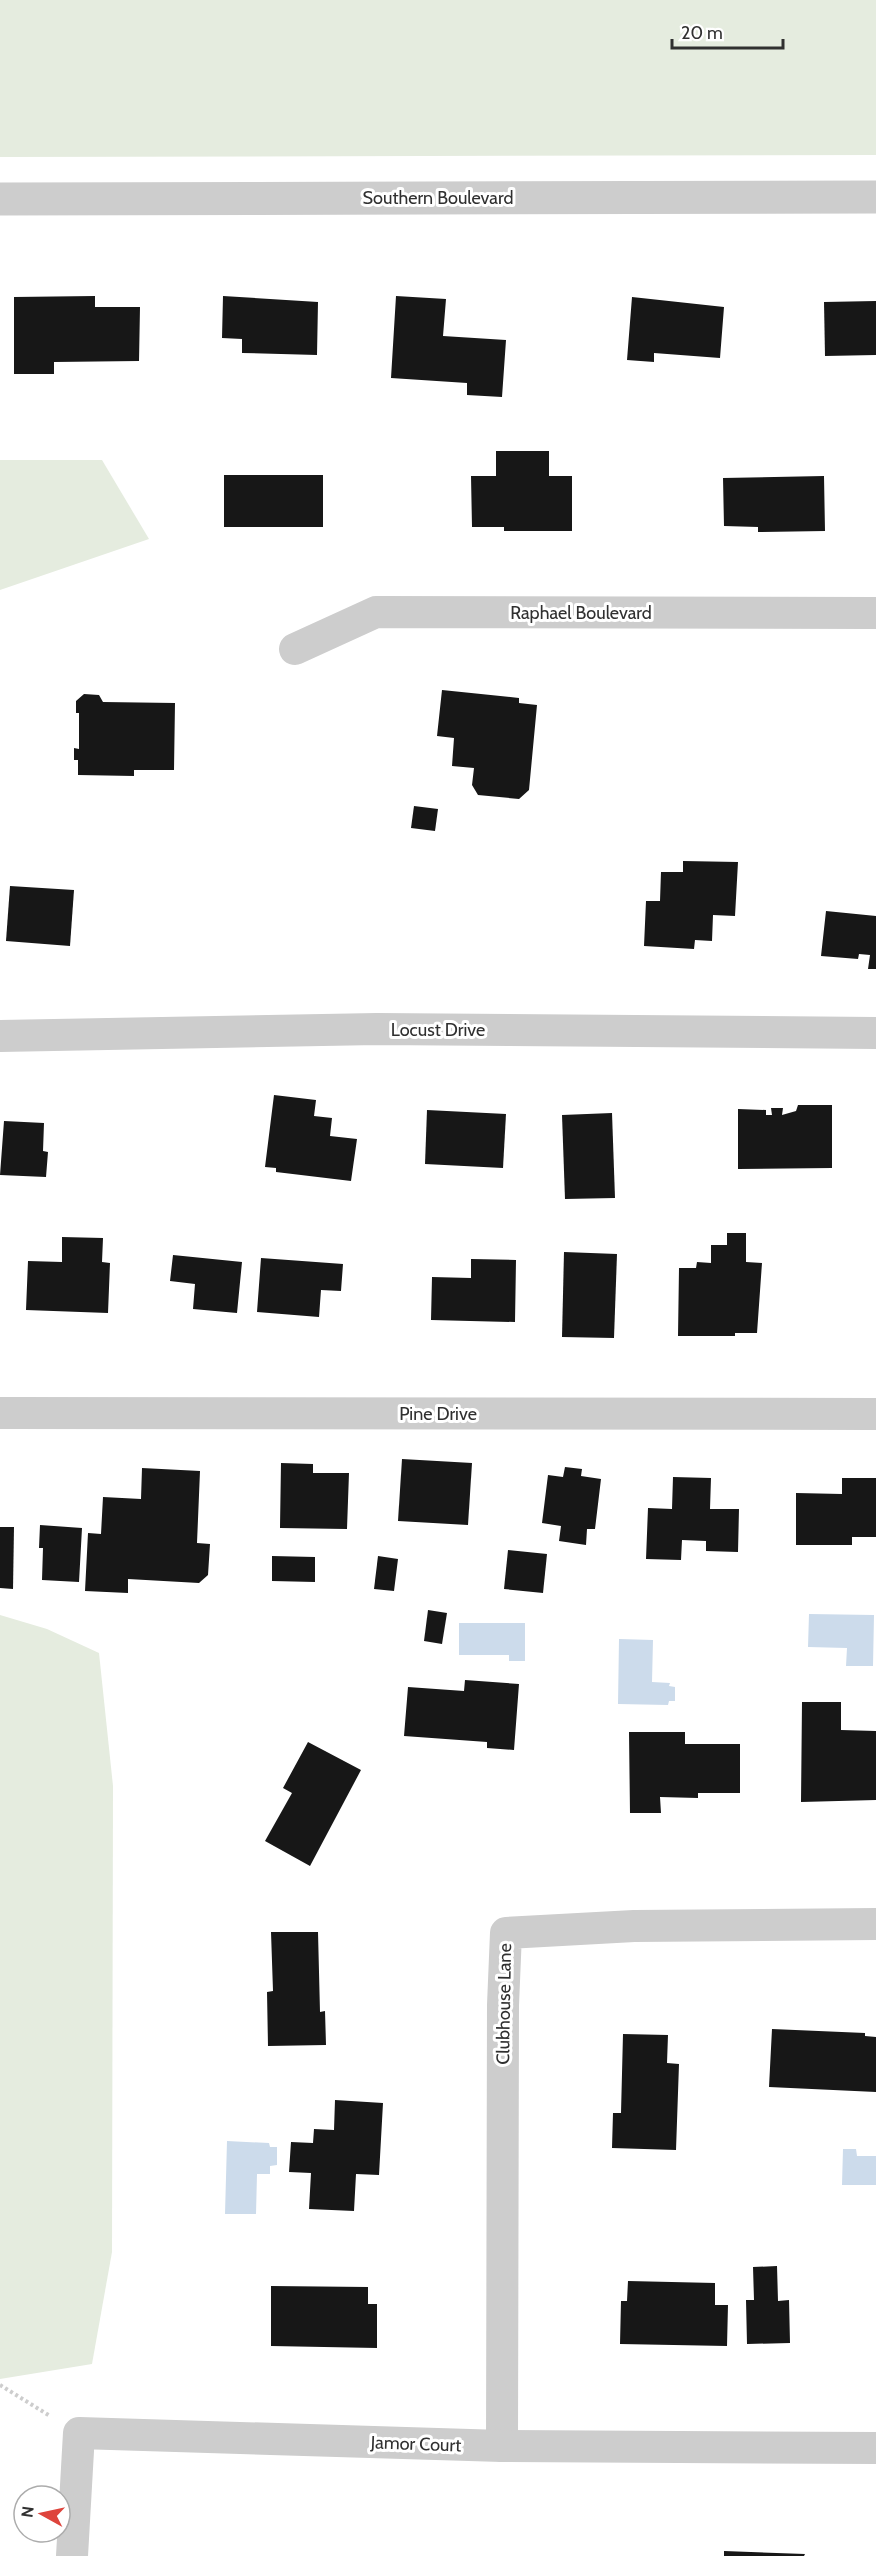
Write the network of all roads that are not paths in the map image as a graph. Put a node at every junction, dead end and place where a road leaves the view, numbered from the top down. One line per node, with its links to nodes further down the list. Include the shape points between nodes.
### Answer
1 (876, 197): 2 (street, Southern Boulevard)
2 (0, 199)
3 (876, 613): 4 (street, Raphael Boulevard, via 376,612)
4 (295, 649)
5 (876, 1033): 6 (street, Locust Drive, via 377,1029)
6 (0, 1036)
7 (0, 1413): 8 (street, Pine Drive)
8 (876, 1414)
9 (876, 1924): 10 (street, Clubhouse Lane, via 634,1926 506,1933)
10 (502, 2446): 11 (street, Jamor Court); 12 (street, Jamor Court, via 79,2433)
11 (876, 2448)
12 (72, 2556)

